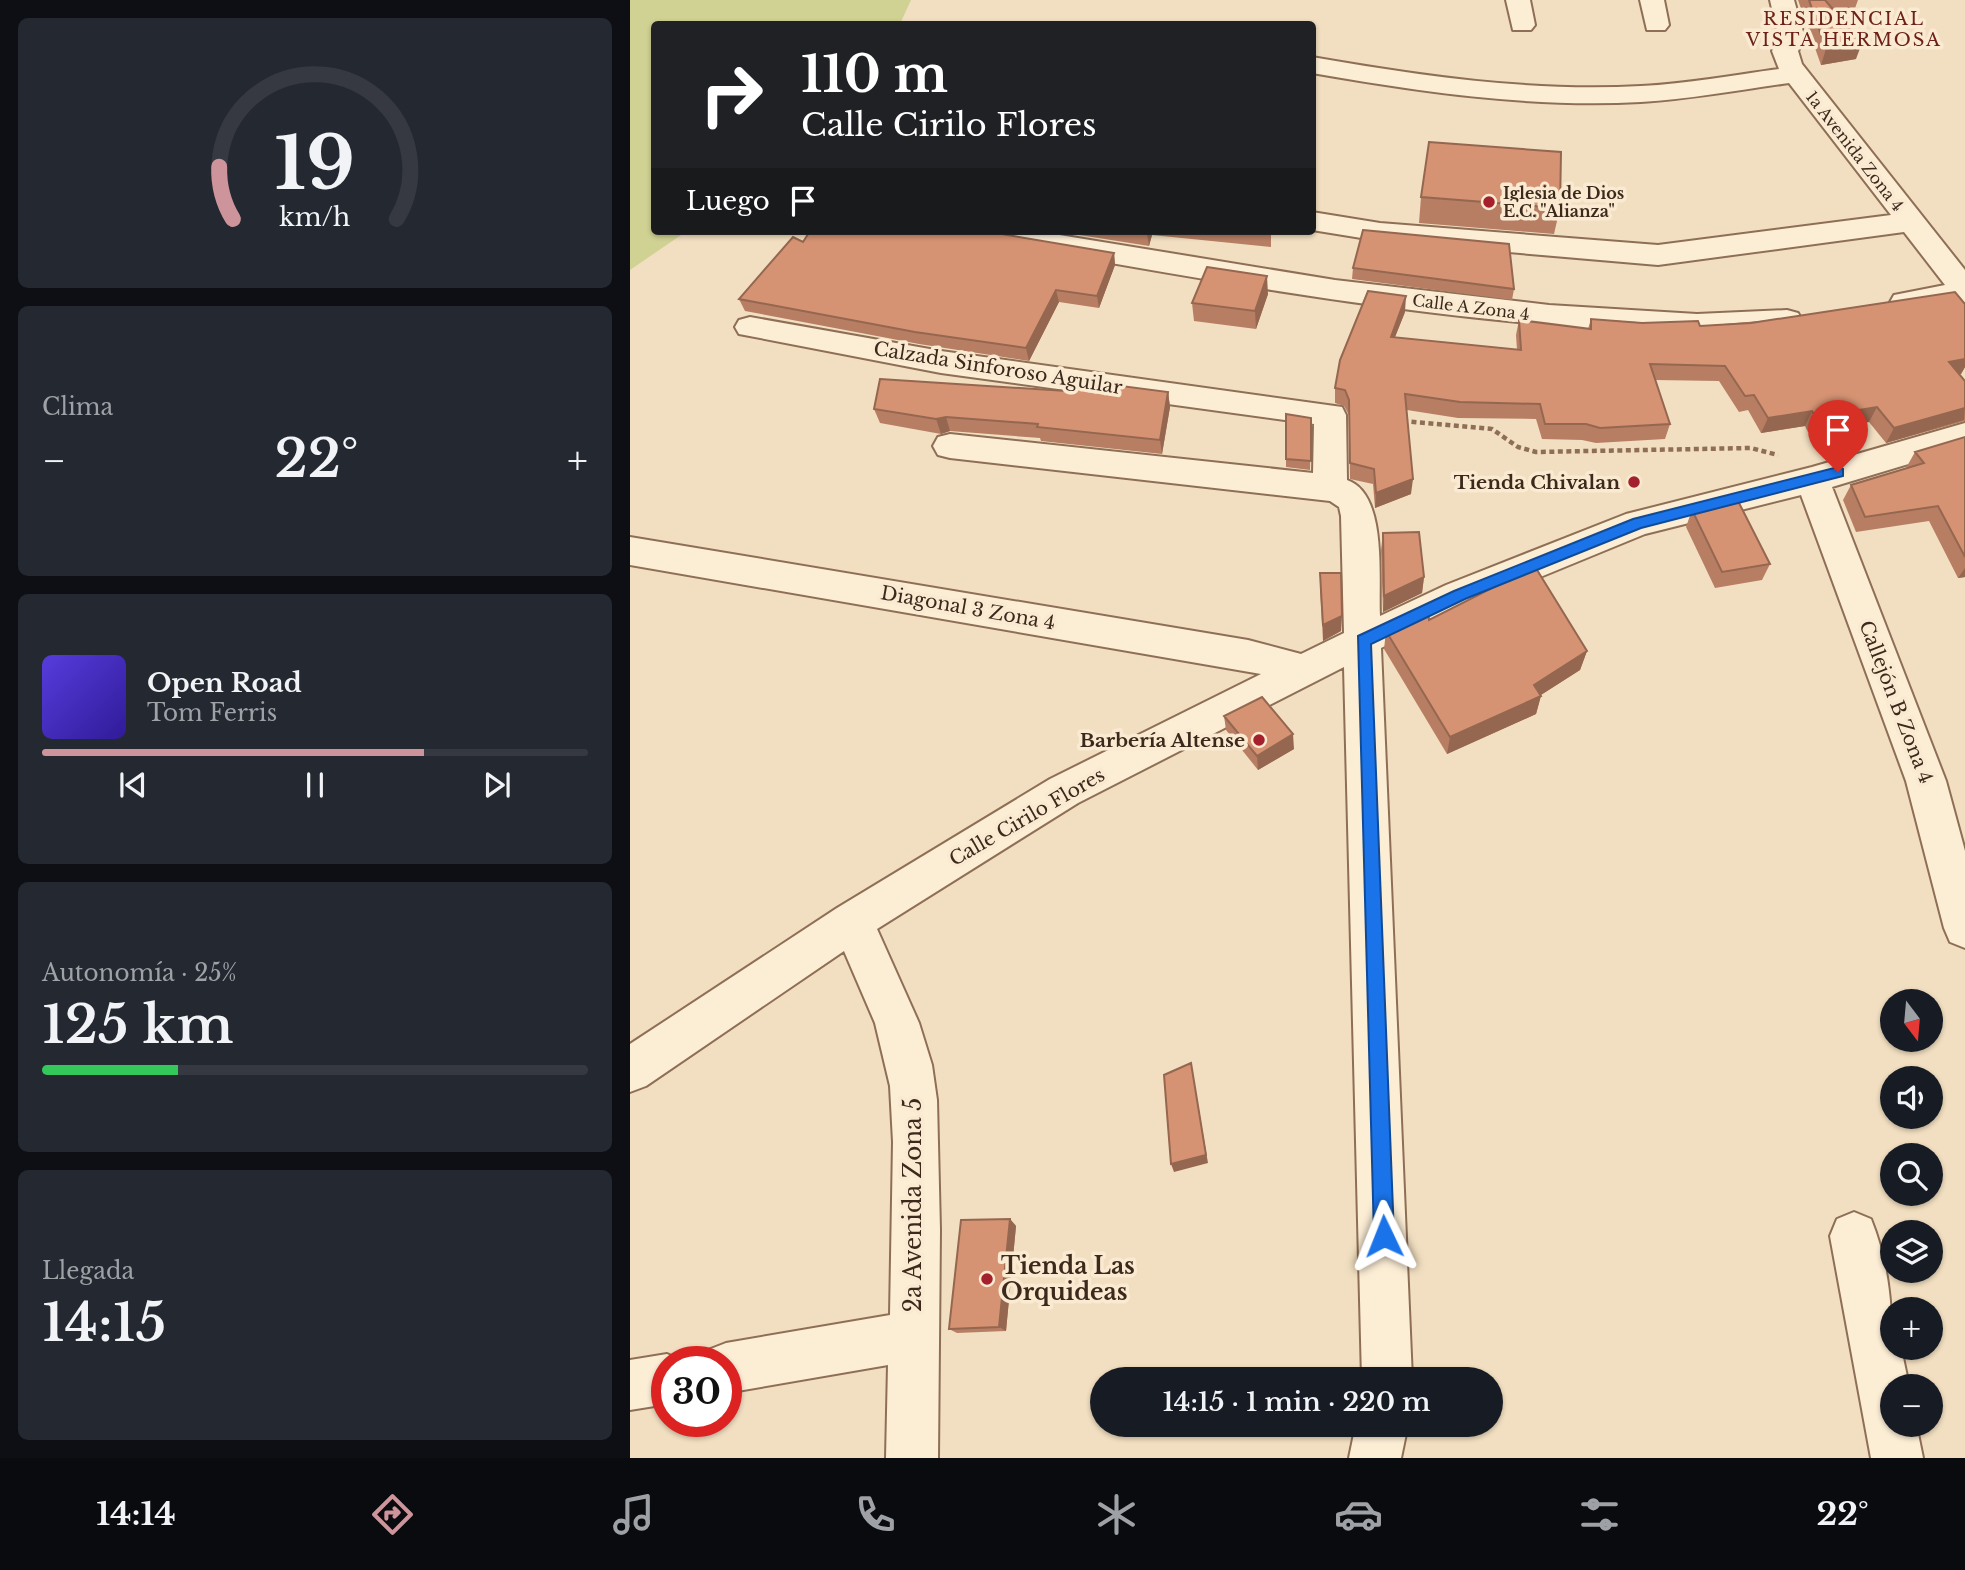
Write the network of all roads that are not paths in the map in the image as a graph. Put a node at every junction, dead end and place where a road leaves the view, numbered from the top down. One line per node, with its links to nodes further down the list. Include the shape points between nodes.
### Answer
1 (1518, 0): 4 (street)
2 (1652, 0): 5 (street)
3 (1782, 0): 7 (street, 1a Avenida Zona 4, via 1792,39 1785,58)
4 (1522, 25)
5 (1656, 25)
6 (1316, 66): 7 (street, via 1469,88 1584,95 1664,92)
7 (1795, 74): 9 (street, 1a Avenida Zona 4)
8 (1316, 222): 9 (street, via 1380,232 1658,255)
9 (1909, 222): 11 (street, 1a Avenida Zona 4)
10 (1004, 235): 13 (street, Calle A Zona 4, via 1504,312 1656,324 1765,323)
11 (1965, 292): 12 (street)
12 (1883, 306)
13 (1815, 316)
14 (750, 327): 18 (street, Calzada Sinforoso Aguilar, via 941,362 1330,415)
15 (1965, 435): 17 (street, Calle Cirilo Flores)
16 (950, 446): 18 (street)
17 (1812, 480): 20 (street, Calle Cirilo Flores, via 1638,523 1459,595); 23 (street, Callejón B Zona 4, via 1926,781)
18 (1340, 492): 20 (street, via 1358,516)
19 (630, 551): 21 (street, Diagonal 3 Zona 4, via 1248,655)
20 (1363, 640): 21 (street, Calle Cirilo Flores); 28 (street)
21 (1305, 670): 22 (street, Calle Cirilo Flores, via 1065,791)
22 (852, 922): 24 (street, Calle Cirilo Flores); 26 (street, 2a Avenida Zona 5, via 875,970 913,1085 916,1256)
23 (1965, 928)
24 (630, 1070)
25 (1854, 1236): 34 (street)
26 (912, 1336): 27 (street); 32 (street, 2a Avenida Zona 5)
27 (742, 1365)
28 (1387, 1367)
29 (651, 1382): 30 (street)
30 (630, 1385)
31 (1379, 1437): 33 (street)
32 (912, 1458)
33 (1375, 1458)
34 (1897, 1458)

